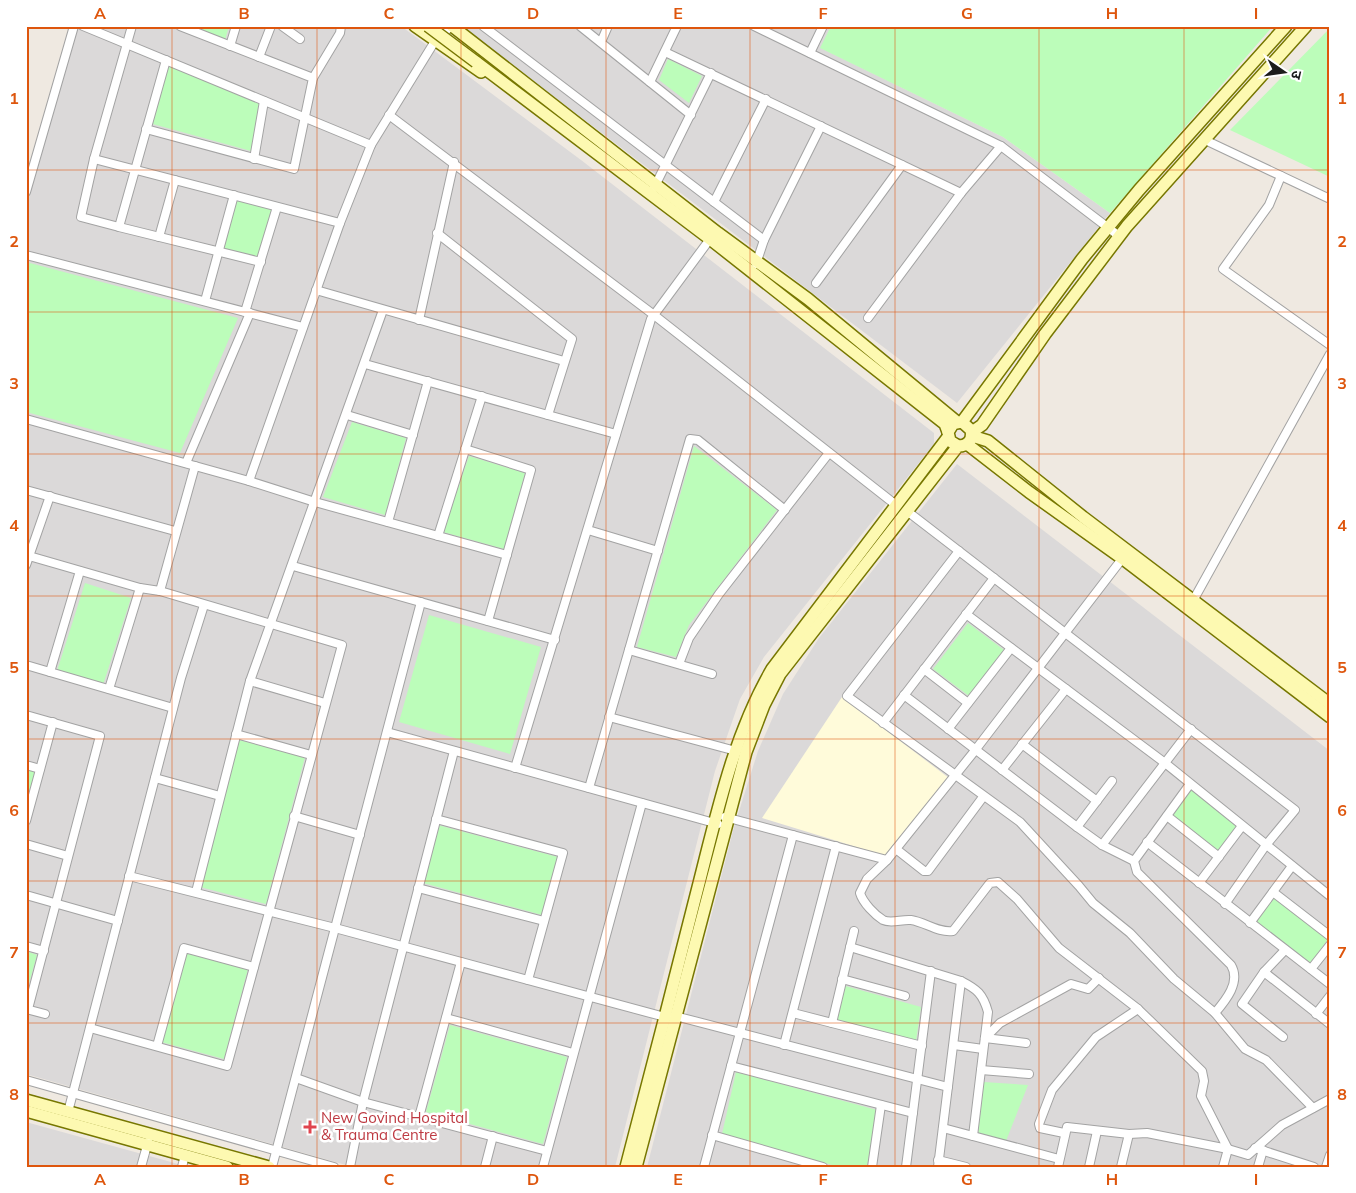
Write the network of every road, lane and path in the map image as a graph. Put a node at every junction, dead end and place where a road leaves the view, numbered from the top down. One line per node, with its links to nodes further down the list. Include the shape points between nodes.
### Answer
1 (74, 26): 54 (street)
2 (83, 26): 24 (street)
3 (132, 26): 24 (street)
4 (180, 26): 25 (street)
5 (236, 26): 25 (street)
6 (271, 26): 28 (street)
7 (282, 26): 21 (street)
8 (341, 26): 32 (street)
9 (415, 26): 22 (street)
10 (428, 26): 33 (street, bridge)
11 (451, 26): 22 (street); 30 (street)
12 (462, 26): 30 (street, via 505,58)
13 (484, 26): 49 (street)
14 (580, 26): 23 (street)
15 (608, 26): 23 (street)
16 (677, 26): 26 (street)
17 (754, 26): 27 (street)
18 (824, 26): 27 (street)
19 (1286, 26): 62 (street)
20 (1306, 26): 42 (street)
21 (300, 39)
22 (435, 41): 33 (street, via 474,68); 37 (street)
23 (601, 42): 34 (street)
24 (127, 44): 29 (street); 46 (street)
25 (230, 46): 28 (street)
26 (665, 52): 31 (street); 34 (street)
27 (810, 53): 44 (street)
28 (259, 57): 32 (street)
29 (166, 60): 36 (street); 41 (street)
30 (511, 72): 53 (street)
31 (711, 74): 35 (street); 38 (street)
32 (313, 78): 39 (street)
33 (497, 78): 53 (street)
34 (650, 82): 38 (street)
35 (766, 99): 40 (street); 58 (street)
36 (264, 101): 39 (street); 45 (street)
37 (389, 115): 43 (street); 47 (street)
38 (691, 115): 49 (street)
39 (305, 118): 43 (street); 45 (street, via 294,169)
40 (821, 126): 48 (street); 67 (street)
41 (146, 129): 45 (street); 50 (street)
42 (1205, 140): 51 (street); 64 (street)
43 (371, 145): 60 (street)
44 (1001, 146): 55 (street); 62 (street)
45 (254, 158)
46 (94, 159): 50 (street); 61 (street, via 82,217)
47 (454, 162): 63 (street); 77 (street)
48 (902, 165): 55 (street); 72 (street)
49 (665, 166): 53 (street); 58 (street)
50 (135, 170): 52 (street); 61 (street)
51 (1281, 176): 57 (street); 81 (street, via 1270,204 1223,269)
52 (175, 180): 56 (street); 65 (street)
53 (654, 189): 66 (street); 71 (street)
54 (26, 192)
55 (961, 193): 78 (street)
56 (234, 196): 59 (street); 68 (street)
57 (1330, 199)
58 (714, 202): 67 (street)
59 (277, 207): 60 (street); 70 (street)
60 (340, 223): 73 (street)
61 (119, 227): 65 (street)
62 (1109, 227): 64 (street); 90 (street)
63 (437, 233): 79 (street); 83 (street, via 572,339)
64 (1119, 236): 94 (street, via 982,425)
65 (159, 237): 68 (street)
66 (710, 239): 71 (street); 77 (street)
67 (764, 240): 71 (street)
68 (219, 252): 70 (street); 74 (street)
69 (26, 255): 74 (street)
70 (261, 262): 76 (street)
71 (754, 266): 90 (street, via 808,299); 92 (street, via 945,424)
72 (816, 283)
73 (316, 290): 75 (street); 80 (street)
74 (206, 302): 76 (street)
75 (384, 310): 79 (street); 84 (street)
76 (248, 312): 80 (street); 97 (street)
77 (654, 315): 91 (street); 96 (street)
78 (868, 318)
79 (419, 320): 83 (street)
80 (303, 326): 99 (street)
81 (1330, 345)
82 (1330, 354): 121 (street)
83 (564, 361): 88 (street)
84 (365, 364): 85 (street); 87 (street)
85 (428, 381): 86 (street); 93 (street)
86 (482, 396): 88 (street); 95 (street)
87 (347, 415): 93 (street); 102 (street)
88 (548, 415): 91 (street)
89 (26, 419): 97 (street)
90 (960, 422): 92 (street, via 951,426); 94 (street, via 970,427)
91 (616, 434): 107 (street)
92 (948, 434): 94 (street, via 953,444); 103 (street)
93 (413, 435): 106 (street)
94 (967, 440): 105 (street); 112 (street, via 1029,492)
95 (465, 449): 109 (street); 113 (street, via 531,470)
96 (829, 453): 103 (street); 104 (street)
97 (186, 463): 98 (street)
98 (194, 466): 99 (street); 108 (street)
99 (249, 481): 102 (street)
100 (26, 490): 101 (street)
101 (50, 496): 108 (street); 114 (street)
102 (315, 502): 106 (street); 116 (street)
103 (896, 505): 147 (street, via 772,669)
104 (786, 510): 110 (street, via 698,440 690,439); 131 (street, via 719,594 689,638)
105 (906, 511): 111 (street); 147 (street, via 780,674)
106 (388, 522): 109 (street)
107 (588, 530): 110 (street); 128 (street)
108 (175, 531): 120 (street)
109 (438, 536): 113 (street)
110 (658, 551): 130 (street)
111 (959, 551): 118 (street); 150 (street, via 847,696)
112 (1126, 554): 121 (street); 127 (street); 148 (street)
113 (507, 555): 125 (street)
114 (29, 556): 115 (street); 117 (street)
115 (26, 565)
116 (293, 566): 122 (street); 126 (street)
117 (80, 571): 119 (street); 135 (street)
118 (994, 578): 124 (street); 127 (street)
119 (140, 588): 120 (street); 138 (street)
120 (160, 591): 123 (street)
121 (1194, 599): 143 (street)
122 (421, 602): 125 (street); 153 (street)
123 (204, 605): 126 (street); 144 (street)
124 (966, 614): 129 (street); 133 (street)
125 (488, 621): 128 (street)
126 (272, 623): 137 (street); 141 (street, via 342,645)
127 (1065, 632): 134 (street); 152 (street)
128 (555, 640): 162 (street)
129 (1011, 648): 134 (street); 142 (street)
130 (629, 650): 131 (street); 146 (street)
131 (679, 664): 136 (street)
132 (26, 665): 135 (street)
133 (924, 668): 140 (street); 142 (street)
134 (1038, 668): 139 (street); 156 (street)
135 (50, 672): 138 (street)
136 (712, 674)
137 (250, 681): 141 (street); 154 (street)
138 (109, 689): 144 (street)
139 (1066, 689): 155 (street); 160 (street)
140 (904, 695): 150 (street); 151 (street)
141 (325, 703): 159 (street)
142 (968, 703): 151 (street)
143 (1330, 704)
144 (173, 708): 166 (street)
145 (26, 715): 149 (street)
146 (609, 717): 158 (street); 169 (street)
147 (754, 717): 158 (street); 177 (street, via 746,752)
148 (1330, 717)
149 (53, 722): 163 (street); 189 (street, via 100,736)
150 (883, 723): 165 (street)
151 (948, 729): 156 (street)
152 (1191, 729): 160 (street); 186 (street, via 1295,810)
153 (387, 732): 157 (street); 181 (street)
154 (236, 734): 159 (street); 170 (street)
155 (1022, 744): 164 (street); 172 (street)
156 (975, 750): 164 (street); 165 (street)
157 (454, 751): 162 (street); 176 (street)
158 (736, 751): 177 (street)
159 (311, 755): 174 (street)
160 (1165, 763): 168 (street); 185 (street)
161 (26, 765): 163 (street)
162 (515, 768): 169 (street)
163 (40, 769): 178 (street)
164 (1002, 770): 180 (street)
165 (954, 776): 171 (street); 188 (street)
166 (155, 778): 170 (street); 194 (street)
167 (1112, 781): 172 (street)
168 (1190, 784): 175 (street); 179 (street)
169 (589, 788): 173 (street)
170 (220, 796): 197 (street)
171 (982, 797): 188 (street, via 928,871); 232 (street, via 1020,822 1092,903)
172 (1097, 801): 180 (street)
173 (642, 803): 177 (street); 226 (street)
174 (294, 816): 181 (street); 203 (street)
175 (1167, 816): 183 (street); 190 (street)
176 (436, 820): 196 (street); 205 (street, via 563,853)
177 (722, 820): 182 (street); 235 (street)
178 (26, 821)
179 (1242, 826): 186 (street); 190 (street)
180 (1077, 827): 185 (street)
181 (360, 835): 207 (street)
182 (793, 835): 187 (street); 240 (street)
183 (1147, 842): 192 (street); 195 (street)
184 (26, 844): 189 (street)
185 (1102, 845): 192 (street)
186 (1266, 845): 193 (street); 202 (street)
187 (836, 846): 191 (street); 231 (street)
188 (896, 849): 191 (street)
189 (68, 856): 201 (street)
190 (1219, 857): 195 (street)
191 (887, 860): 221 (street, via 867,879 860,893 882,919 907,919 941,930 953,930 990,883 998,882 1059,948)
192 (1134, 861): 232 (street, via 1138,872 1231,965 1234,971 1232,988)
193 (1292, 866): 198 (street); 200 (street)
194 (129, 876): 197 (street); 204 (street)
195 (1199, 883): 202 (street)
196 (418, 888): 205 (street); 212 (street)
197 (196, 892): 203 (street)
198 (1273, 892): 206 (street); 209 (street)
199 (26, 895): 201 (street)
200 (1330, 896)
201 (56, 904): 204 (street); 215 (street)
202 (1225, 904): 206 (street)
203 (269, 911): 207 (street); 217 (street)
204 (118, 921): 239 (street)
205 (544, 921): 223 (street)
206 (1250, 923): 214 (street)
207 (335, 928): 212 (street); 253 (street)
208 (854, 931): 213 (street)
209 (1330, 936)
210 (1330, 945): 218 (street)
211 (26, 946): 215 (street)
212 (404, 946): 216 (street); 259 (street)
213 (850, 947): 219 (street); 222 (street)
214 (1285, 950): 218 (street); 220 (street)
215 (44, 951): 229 (street)
216 (461, 962): 223 (street); 236 (street)
217 (254, 967): 245 (street, via 184,948); 245 (street, via 227,1066)
218 (1311, 969): 225 (street)
219 (931, 971): 224 (street); 246 (street)
220 (1264, 972): 234 (street); 241 (street, via 1242,1004)
221 (1099, 978): 230 (street); 242 (street, via 1088,989 1071,984 1000,1023)
222 (842, 979): 227 (street); 237 (street)
223 (528, 980): 226 (street)
224 (961, 981): 242 (street, via 984,997 988,1012); 247 (street)
225 (1330, 984)
226 (588, 996): 235 (street); 249 (street)
227 (905, 996)
228 (1330, 996): 234 (street)
229 (27, 1009): 233 (street)
230 (1138, 1009): 269 (street, via 1096,1037 1049,1094 1040,1128); 275 (street, via 1200,1067 1204,1081 1201,1096)
231 (793, 1013): 237 (street); 244 (street)
232 (1215, 1013): 262 (street, via 1245,1049 1266,1060)
233 (45, 1014)
234 (1316, 1014): 238 (street)
235 (670, 1017): 240 (street); 293 (street); 294 (street)
236 (446, 1018): 249 (street); 266 (street)
237 (832, 1023): 246 (street)
238 (1330, 1024)
239 (90, 1028): 245 (street); 257 (street)
240 (740, 1033): 244 (street); 250 (street)
241 (1283, 1036)
242 (985, 1038): 243 (street); 248 (street)
243 (1026, 1043)
244 (784, 1045): 254 (street)
245 (157, 1046)
246 (922, 1046): 254 (street)
247 (954, 1046): 248 (street); 256 (street)
248 (983, 1049): 251 (street)
249 (573, 1053): 278 (street)
250 (731, 1066): 261 (street); 271 (street)
251 (981, 1070): 252 (street); 273 (street)
252 (1029, 1074)
253 (296, 1078): 259 (street); 277 (street)
254 (917, 1079): 256 (street); 265 (street)
255 (26, 1080): 257 (street)
256 (948, 1087): 267 (street)
257 (73, 1094): 264 (street); 277 (street)
258 (26, 1100): 264 (street)
259 (363, 1102): 266 (street); 290 (street)
260 (1327, 1102): 262 (street)
261 (881, 1105): 265 (street); 297 (street)
262 (1313, 1108): 276 (street, via 1282,1125)
263 (26, 1111): 274 (street)
264 (68, 1112): 274 (street)
265 (913, 1113): 298 (street)
266 (419, 1117): 272 (street)
267 (942, 1128): 273 (street); 284 (street)
268 (1097, 1131): 269 (street, via 1067,1127); 270 (street); 300 (street)
269 (1064, 1134): 282 (street)
270 (1129, 1134): 275 (street, via 1147,1133); 301 (street)
271 (712, 1135): 295 (street); 296 (street)
272 (493, 1136): 278 (street); 291 (street)
273 (974, 1136): 282 (street)
274 (149, 1140): 279 (street); 281 (street); 285 (street)
275 (1228, 1149): 276 (street, via 1248,1155); 302 (street)
276 (1259, 1149): 283 (street); 303 (street)
277 (276, 1151): 288 (street); 289 (street)
278 (547, 1151): 292 (street)
279 (185, 1155): 286 (street); 287 (street)
280 (1330, 1155): 305 (street)
281 (238, 1163): 288 (street)
282 (1059, 1163)
283 (1292, 1163): 304 (street)
284 (938, 1164): 299 (street)
285 (141, 1167)
286 (182, 1167)
287 (228, 1167)
288 (271, 1167)
289 (334, 1167)
290 (350, 1167)
291 (485, 1167)
292 (542, 1167)
293 (626, 1167)
294 (636, 1167)
295 (704, 1167)
296 (823, 1167)
297 (872, 1167)
298 (906, 1167)
299 (966, 1167)
300 (1089, 1167)
301 (1121, 1167)
302 (1222, 1167)
303 (1258, 1167)
304 (1314, 1167)
305 (1326, 1167)

